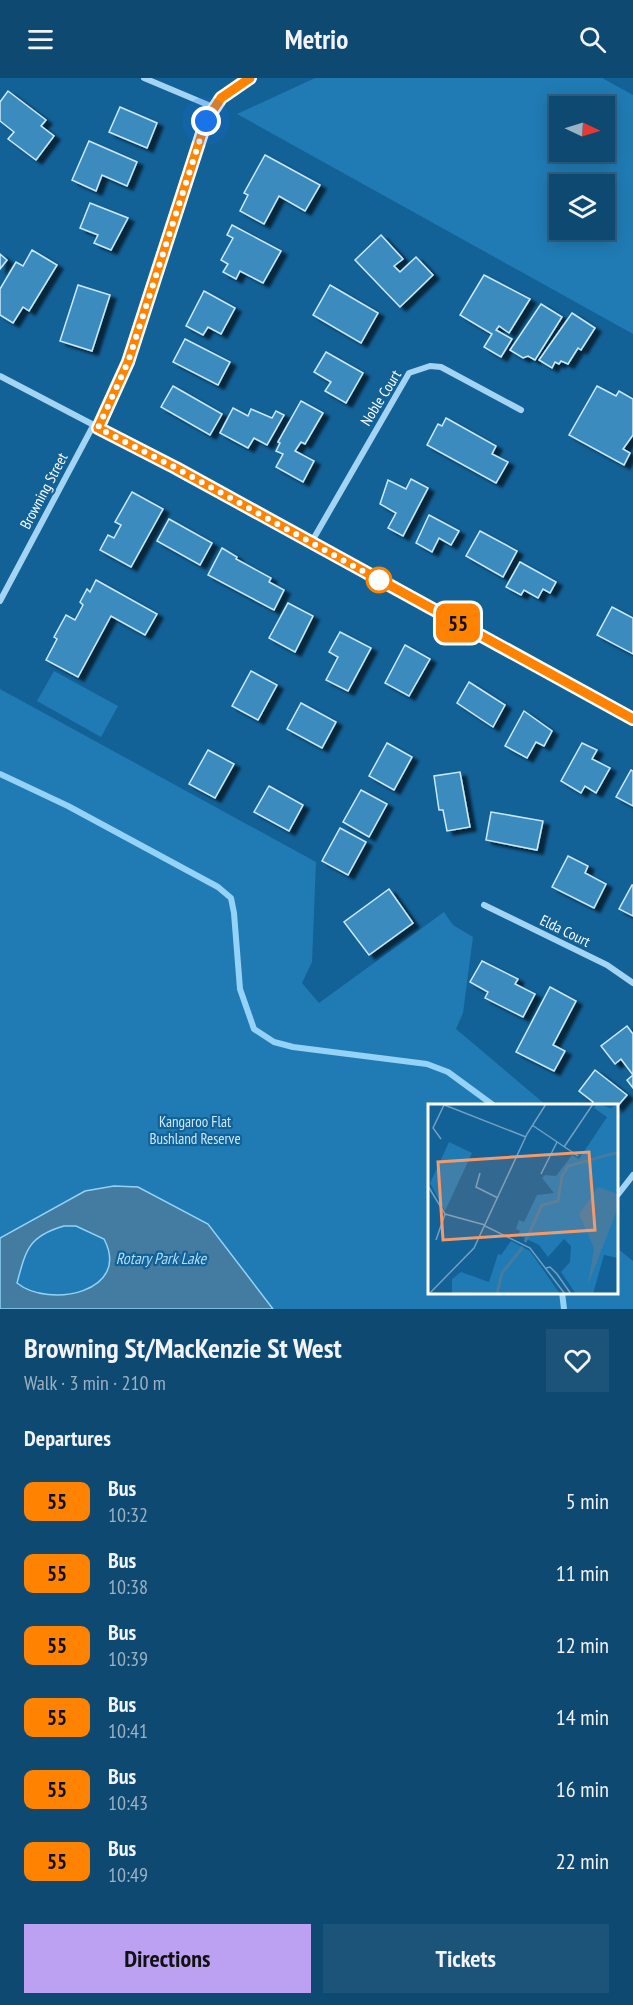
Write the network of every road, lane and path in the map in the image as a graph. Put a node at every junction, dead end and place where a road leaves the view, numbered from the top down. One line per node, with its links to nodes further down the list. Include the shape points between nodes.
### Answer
1 (144, 78): 3 (street)
2 (250, 78): 3 (street, Browning Street)
3 (213, 107): 6 (street, Browning Street, via 201,133 125,369)
4 (0, 376): 6 (street)
5 (521, 410): 7 (street, Noble Court, via 441,367 430,366 409,373)
6 (96, 427): 7 (street); 8 (street, Browning Street)
7 (311, 543): 9 (street)
8 (0, 601)
9 (633, 719)
10 (483, 905): 11 (street, Elda Court, via 607,965)
11 (633, 983)
12 (633, 1175): 13 (street)
13 (618, 1194)

